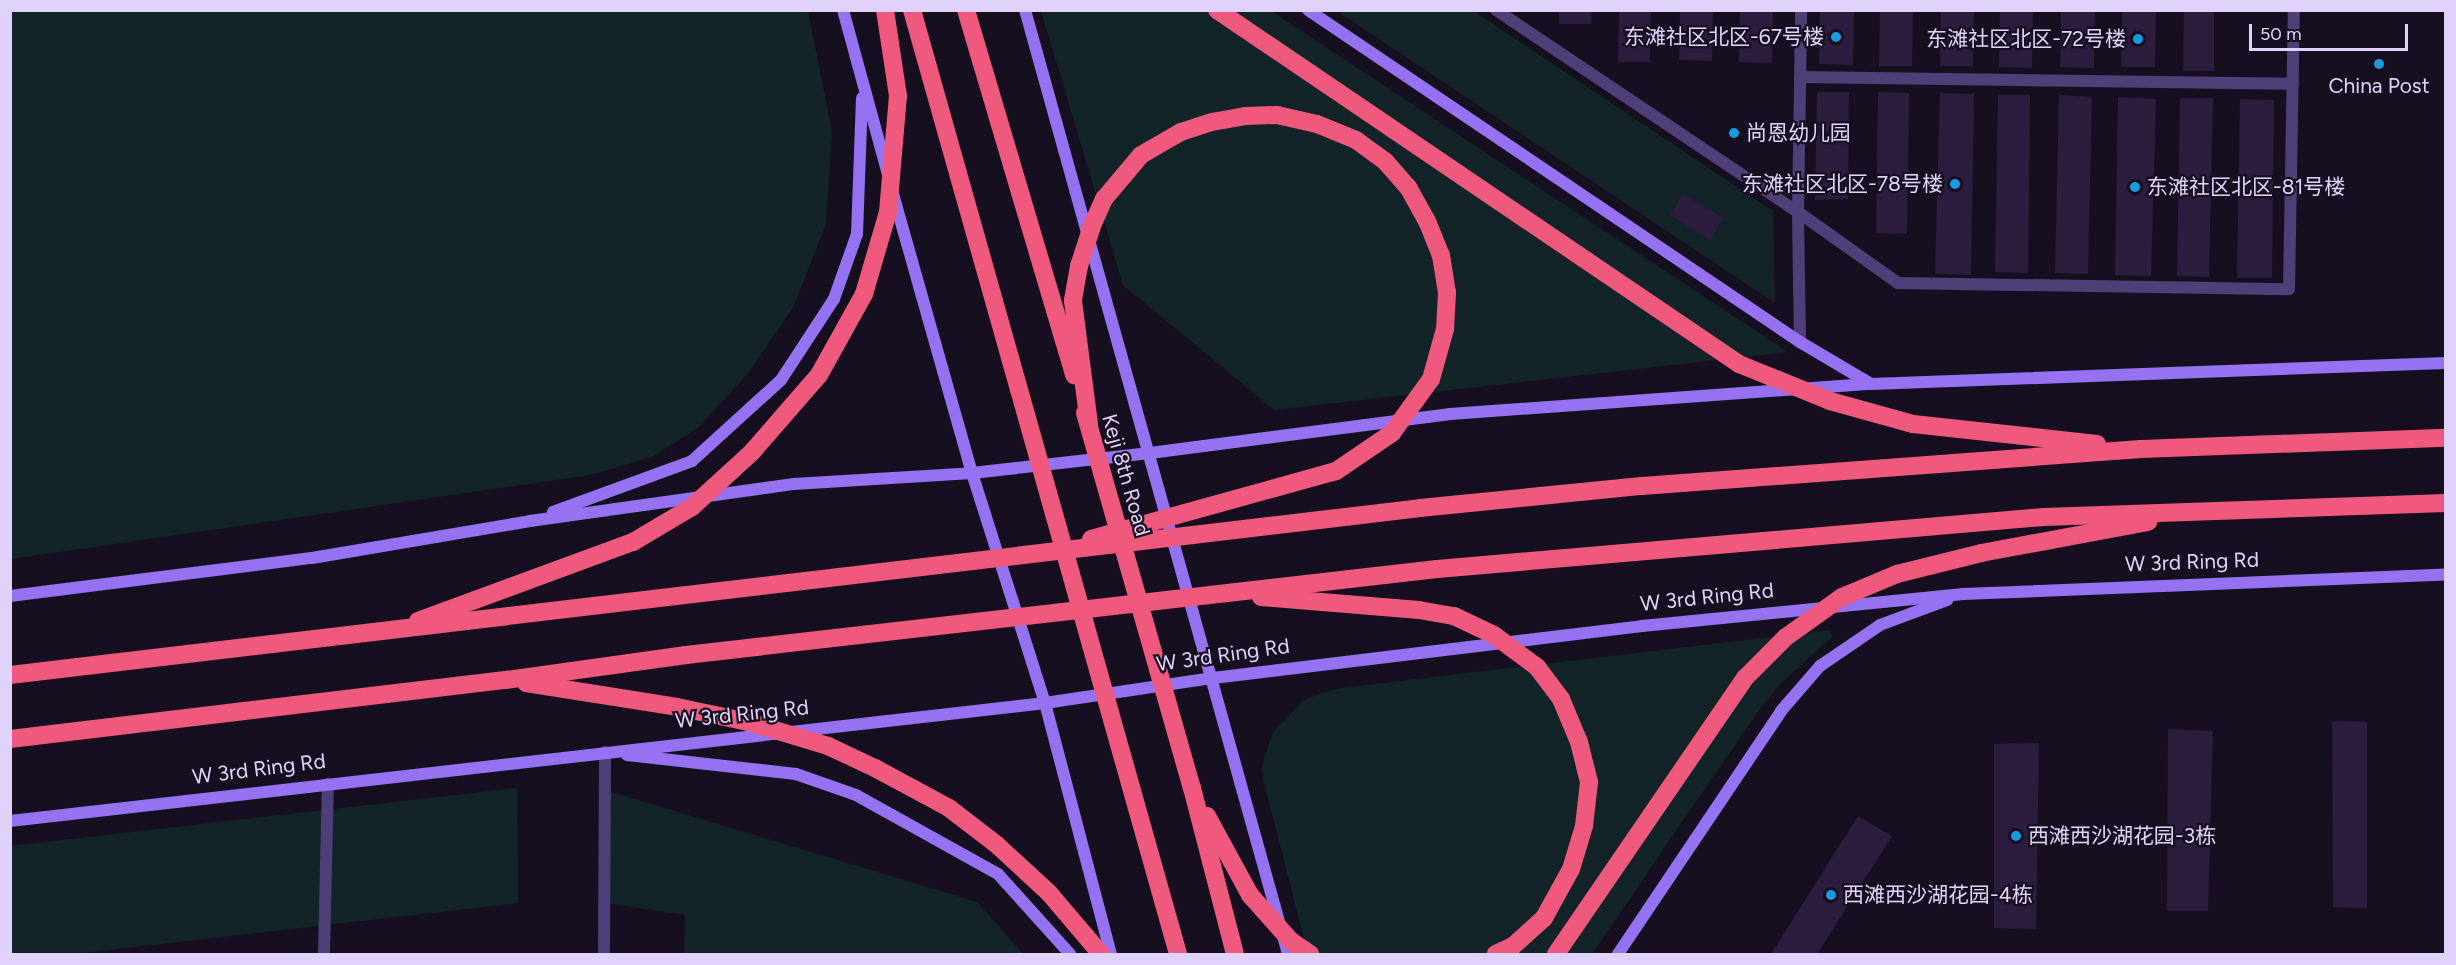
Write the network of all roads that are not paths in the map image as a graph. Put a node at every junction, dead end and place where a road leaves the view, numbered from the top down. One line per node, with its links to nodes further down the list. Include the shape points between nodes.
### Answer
1 (843, 10): 12 (main road)
2 (885, 10): 31 (highway, via 898,96 888,212 864,294 819,375 752,452 693,507 633,542)
3 (912, 10): 46 (highway)
4 (966, 10): 18 (highway, Keji 8th Road)
5 (1025, 10): 21 (main road, Keji 8th Road)
6 (1217, 10): 20 (highway, via 1739,364 1830,401 1913,424)
7 (1308, 10): 15 (main road)
8 (1496, 10): 14 (street)
9 (1801, 10): 11 (street)
10 (2294, 10): 13 (street)
11 (1800, 77): 13 (street); 14 (street)
12 (863, 84): 22 (main road); 25 (main road, via 857,234 834,299 781,380 692,461)
13 (2293, 84): 14 (street, via 2289,289 1899,283)
14 (1798, 212): 15 (street)
15 (1800, 342): 17 (main road)
16 (2445, 363): 17 (main road)
17 (1871, 384): 21 (main road, via 1449,414)
18 (1089, 424): 26 (highway, via 1073,300 1079,266 1090,228 1104,200 1142,155 1181,132 1212,122 1277,115 1317,124 1356,140 1385,160 1408,187 1441,255 1447,292 1445,329 1431,379 1392,433 1336,471); 39 (highway, Keji 8th Road)
19 (2445, 438): 20 (highway)
20 (2141, 449): 26 (highway, via 1641,486 1420,508)
21 (1150, 453): 22 (main road); 33 (main road, Keji 8th Road)
22 (972, 473): 25 (main road, via 794,484); 35 (main road)
23 (2445, 503): 24 (highway)
24 (2211, 510): 28 (highway, via 2044,517 1437,568); 51 (highway, via 1982,553 1897,574 1851,593 1786,637 1745,678)
25 (530, 520): 30 (main road, via 312,558)
26 (1029, 556): 31 (highway)
27 (2445, 575): 29 (main road, W 3rd Ring Rd)
28 (1220, 593): 34 (highway, via 686,655); 50 (highway, via 1454,616 1494,635 1537,667 1561,699 1579,741 1589,782 1584,826 1571,869 1544,918 1514,946)
29 (1964, 594): 33 (main road, W 3rd Ring Rd, via 1642,626); 52 (main road, via 1880,625 1820,666 1781,711)
30 (10, 596)
31 (388, 632): 32 (highway)
32 (10, 675)
33 (1213, 678): 35 (main road, W 3rd Ring Rd); 48 (main road, Keji 8th Road)
34 (506, 680): 36 (highway); 44 (highway, via 677,707 748,722 828,746 949,808 1049,893)
35 (1045, 703): 37 (main road, W 3rd Ring Rd); 45 (main road)
36 (10, 739)
37 (605, 752): 38 (main road, W 3rd Ring Rd); 42 (street); 43 (main road, via 796,774 856,795 998,873)
38 (328, 784): 40 (main road, W 3rd Ring Rd); 41 (street)
39 (1192, 788): 47 (highway, Keji 8th Road); 49 (highway, via 1250,896 1291,941)
40 (10, 820)
41 (324, 954)
42 (604, 954)
43 (1070, 954)
44 (1101, 954)
45 (1111, 954)
46 (1178, 954)
47 (1235, 954)
48 (1288, 954)
49 (1310, 954)
50 (1496, 954)
51 (1556, 954)
52 (1618, 954)

